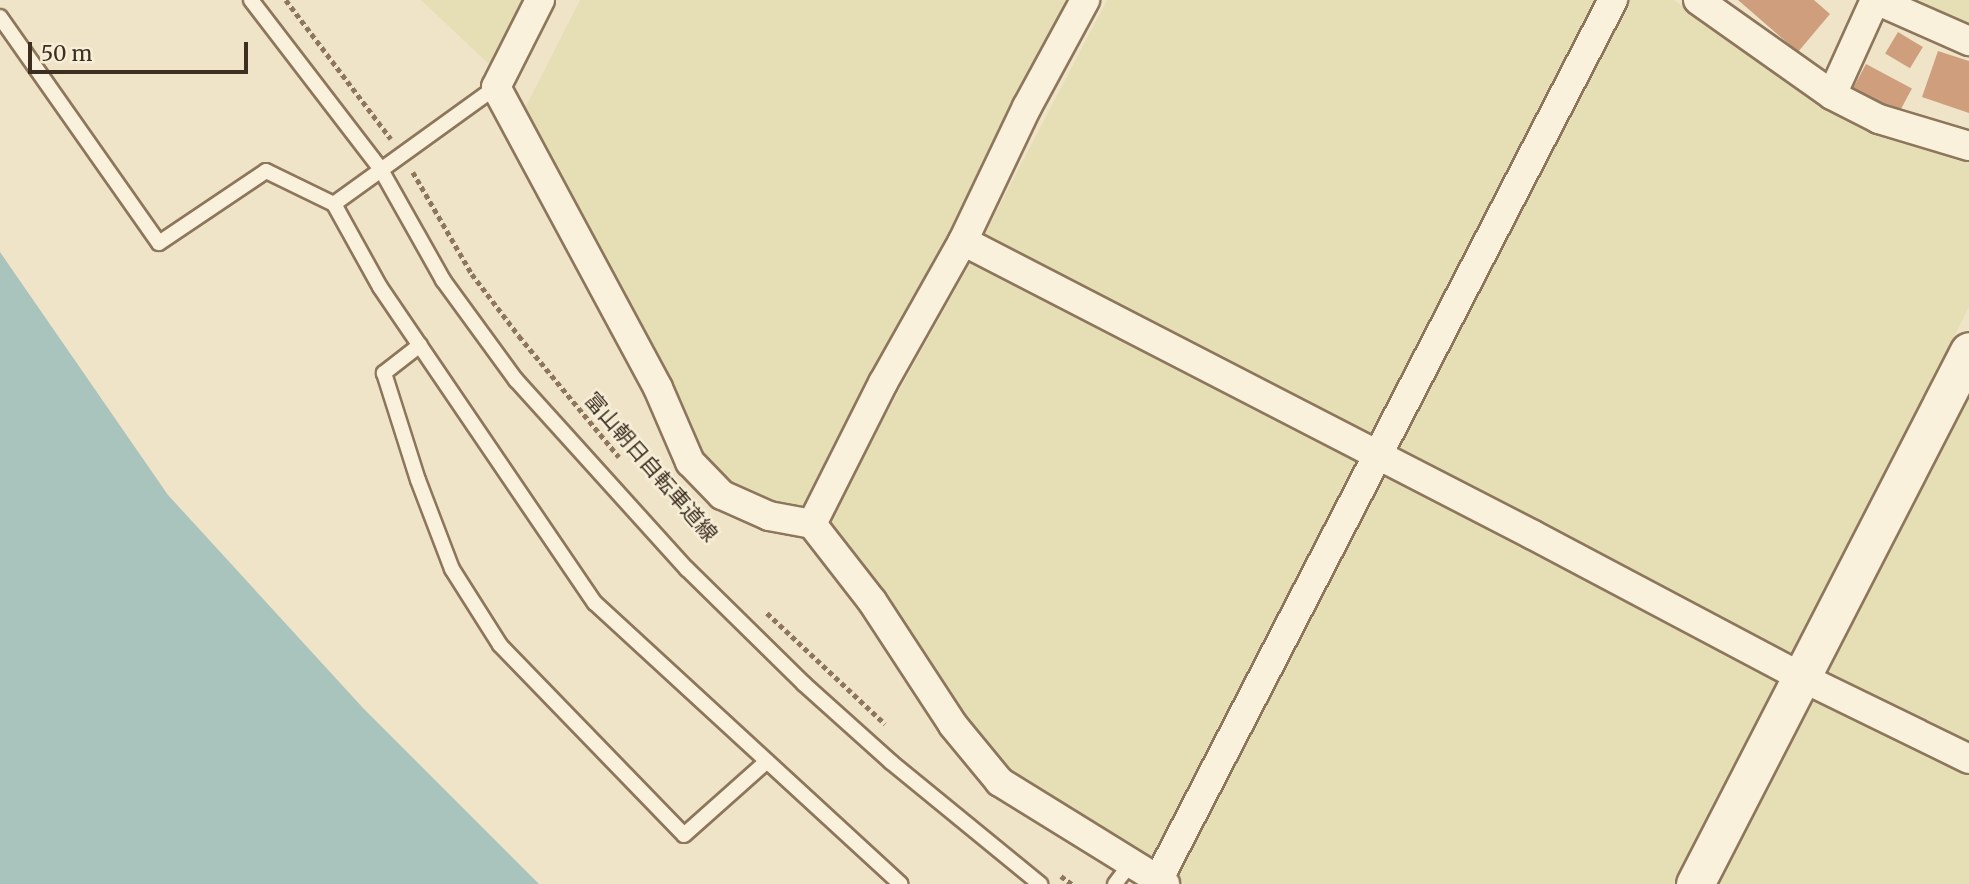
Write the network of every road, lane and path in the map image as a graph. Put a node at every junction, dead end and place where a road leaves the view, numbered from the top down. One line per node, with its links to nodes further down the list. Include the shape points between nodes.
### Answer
1 (251, 0): 14 (lane)
2 (286, 0): 13 (path, 富山朝日自転車道線)
3 (540, 0): 10 (street)
4 (1085, 0): 16 (street, via 1027,107)
5 (1614, 0): 19 (street)
6 (1698, 0): 11 (street)
7 (1875, 0): 9 (street); 11 (street)
8 (0, 17): 15 (lane, via 159,243 266,171)
9 (1969, 41)
10 (496, 87): 13 (lane); 21 (street, via 658,388 690,462 723,495 769,516)
11 (1832, 95): 12 (street, via 1879,119)
12 (1969, 146)
13 (402, 154): 14 (lane); 20 (path, 富山朝日自転車道線, via 472,274)
14 (380, 168): 15 (lane); 31 (lane, via 443,280 487,342 653,532 804,684)
15 (334, 204): 17 (lane, via 380,287)
16 (963, 242): 19 (street); 21 (street, via 883,383)
17 (420, 345): 26 (lane, via 596,603); 26 (lane, via 384,373 452,569 500,645 684,835)
18 (1969, 351): 23 (street)
19 (1379, 456): 23 (street); 29 (street)
20 (626, 466)
21 (812, 524): 28 (street, via 872,601 953,725 1000,782)
22 (765, 611): 24 (path)
23 (1799, 676): 25 (street); 33 (street)
24 (887, 725)
25 (1969, 759)
26 (767, 761): 30 (lane)
27 (1052, 869): 32 (path)
28 (1123, 873): 29 (street)
29 (1162, 882)
30 (901, 884)
31 (1040, 884)
32 (1072, 884)
33 (1695, 884)

